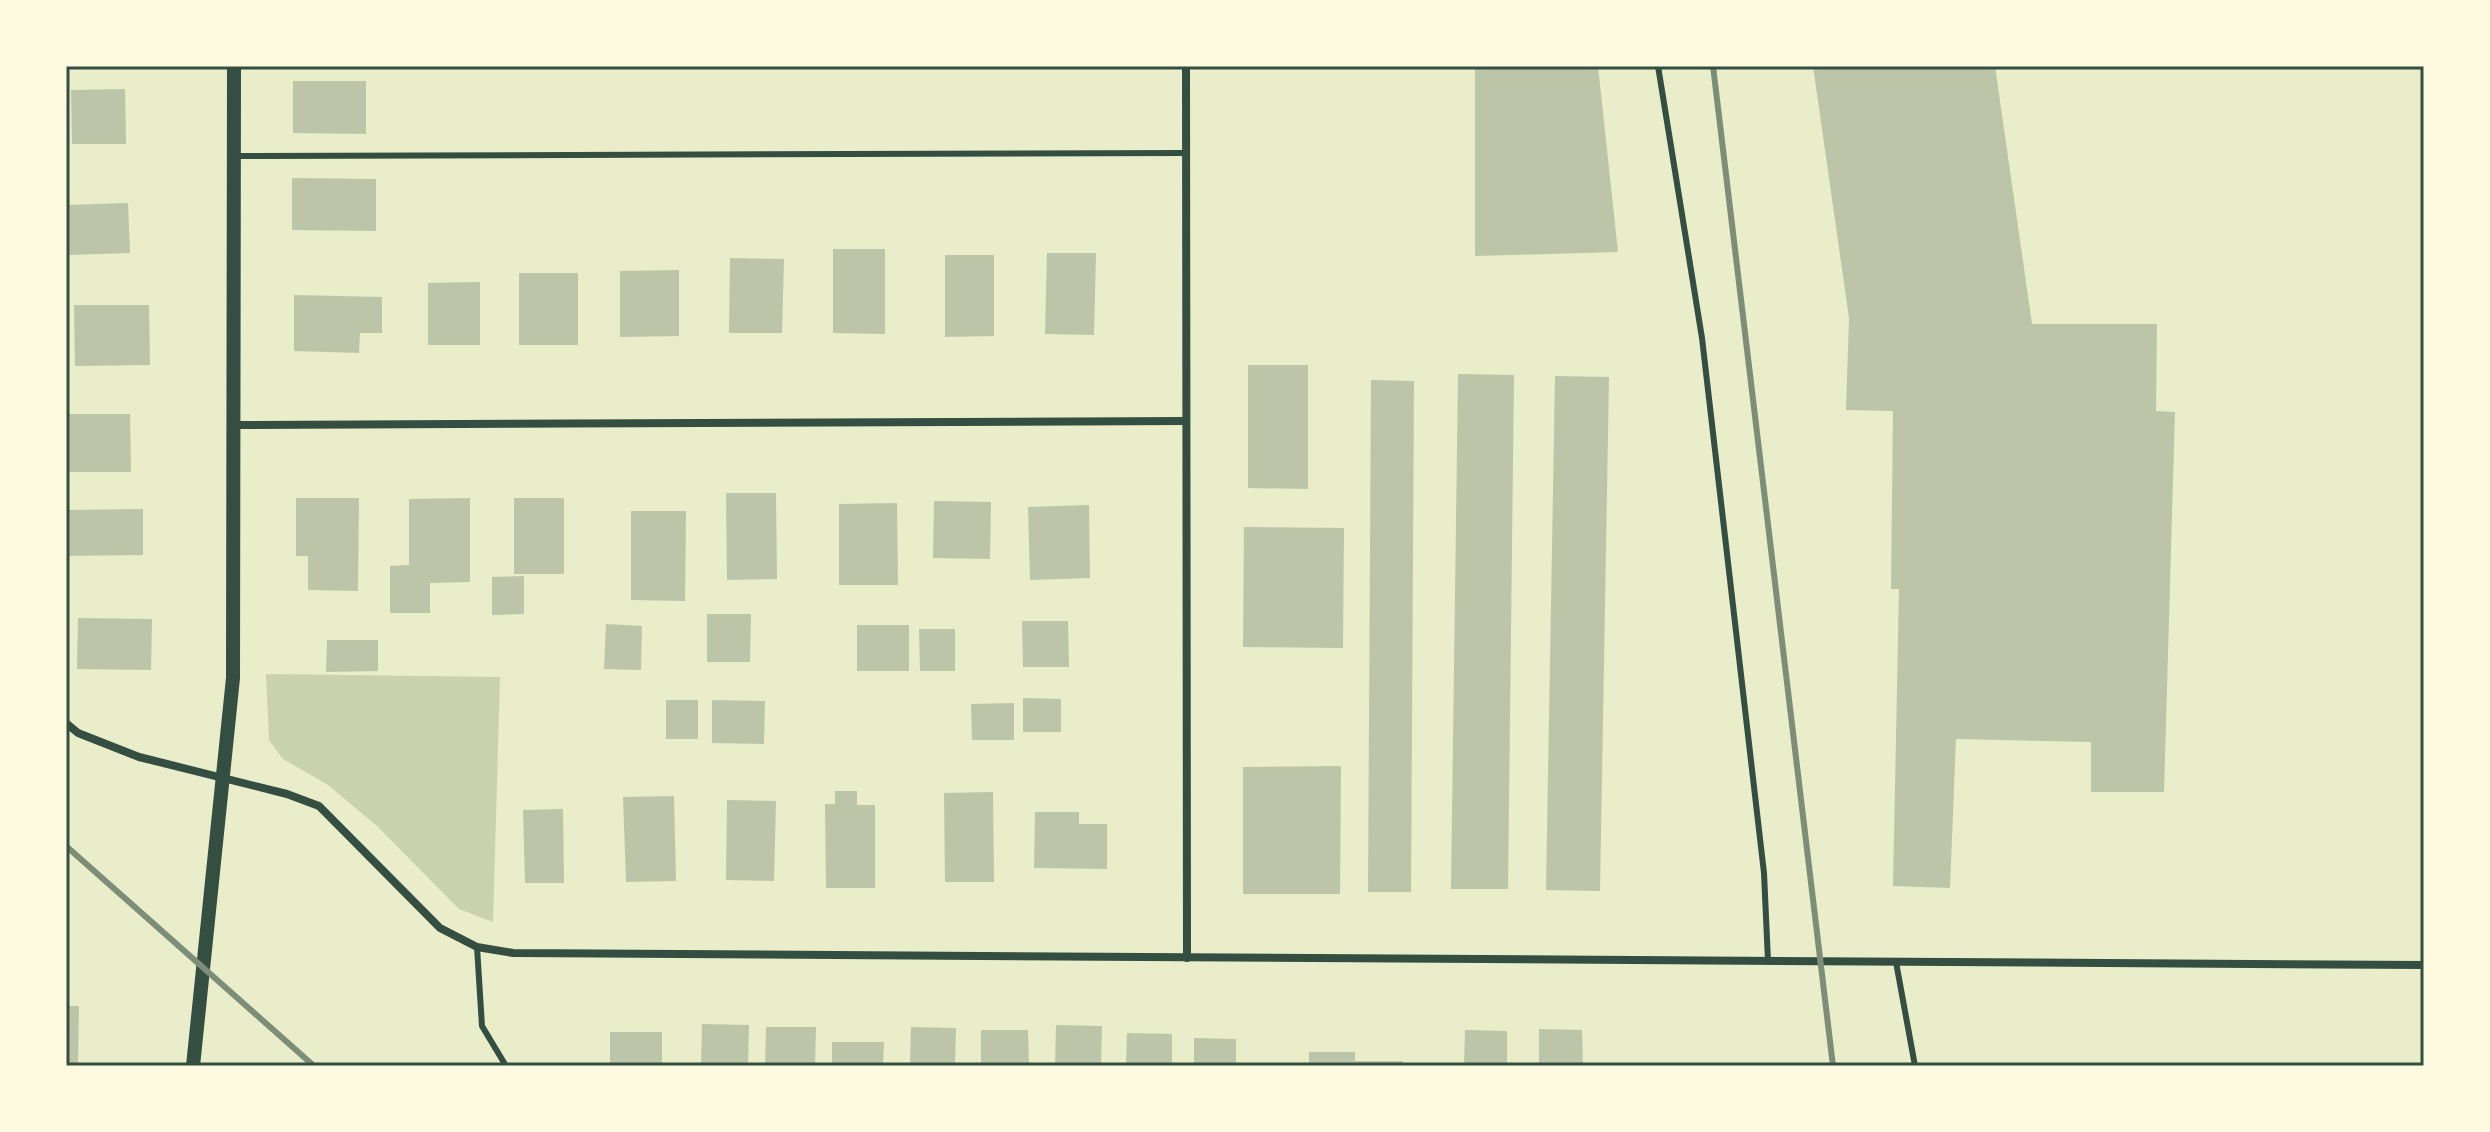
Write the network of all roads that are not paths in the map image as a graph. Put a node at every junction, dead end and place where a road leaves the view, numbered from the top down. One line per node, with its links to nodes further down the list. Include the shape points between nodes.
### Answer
1 (234, 66): 5 (street)
2 (1186, 66): 4 (street)
3 (1658, 66): 12 (lane, via 1702,338 1764,873)
4 (1186, 153): 5 (lane); 6 (street)
5 (234, 156): 7 (street)
6 (1186, 421): 7 (street); 11 (street)
7 (234, 425): 9 (street, via 233,678)
8 (66, 723): 9 (street, via 139,757)
9 (223, 777): 10 (street, via 319,806 425,914); 15 (street)
10 (477, 947): 11 (street, via 538,955); 16 (lane, via 482,1026)
11 (1187, 958): 12 (street)
12 (1768, 961): 13 (street)
13 (1896, 962): 14 (street); 17 (lane)
14 (2424, 965)
15 (193, 1066)
16 (506, 1066)
17 (1915, 1066)

